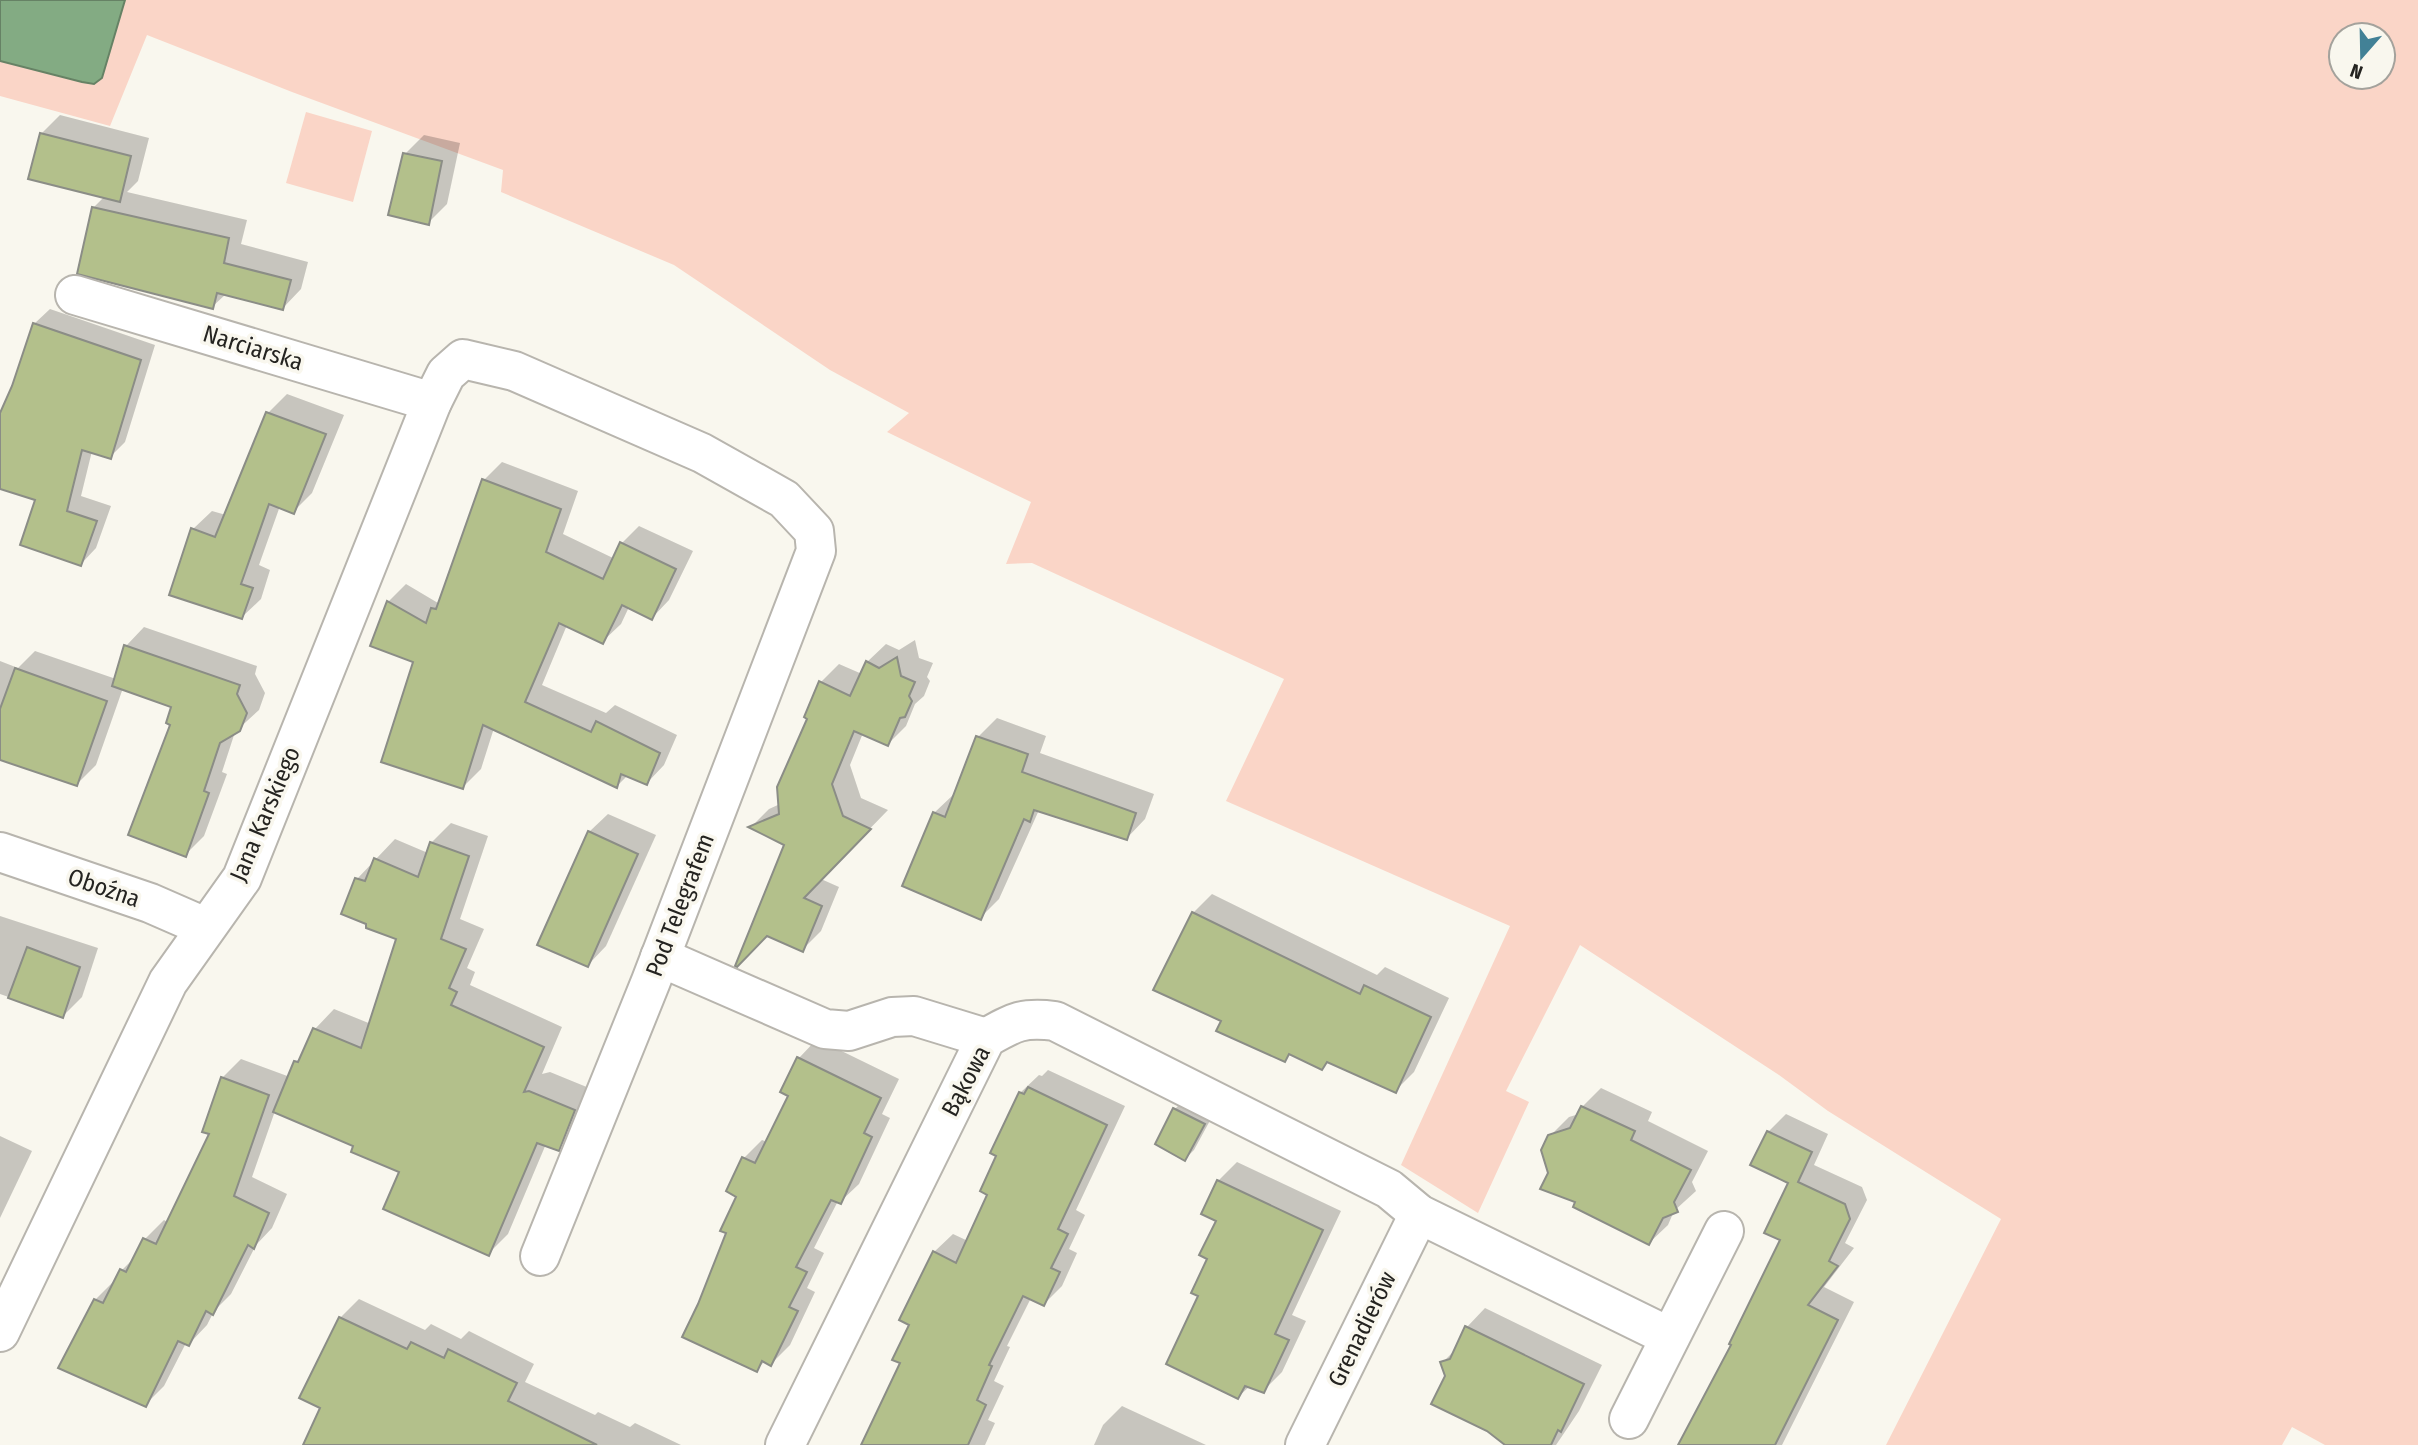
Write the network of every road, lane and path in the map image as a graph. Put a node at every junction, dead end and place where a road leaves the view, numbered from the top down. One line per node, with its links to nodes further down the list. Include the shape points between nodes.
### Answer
1 (75, 295): 2 (street, Narciarska)
2 (432, 402): 3 (street, Jana Karskiego, via 446,374 463,359 514,371 702,453 784,499 814,531); 5 (street, Jana Karskiego, via 242,878)
3 (816, 551): 6 (street, Pod Telegrafem)
4 (0, 852): 5 (street, Oboźna)
5 (205, 927): 11 (street, Jana Karskiego, via 168,982)
6 (660, 957): 7 (street, via 825,1029 849,1031 892,1017 914,1016); 10 (street, Pod Telegrafem)
7 (986, 1038): 8 (street, Bąkowa, via 1013,1022 1033,1018 1055,1021 1389,1189); 14 (street, Bąkowa)
8 (1419, 1213): 12 (street, Bąkowa); 15 (street, Grenadierów)
9 (1724, 1231): 12 (street)
10 (540, 1256)
11 (0, 1332)
12 (1670, 1338): 13 (street)
13 (1629, 1419)
14 (785, 1445)
15 (1305, 1445)

